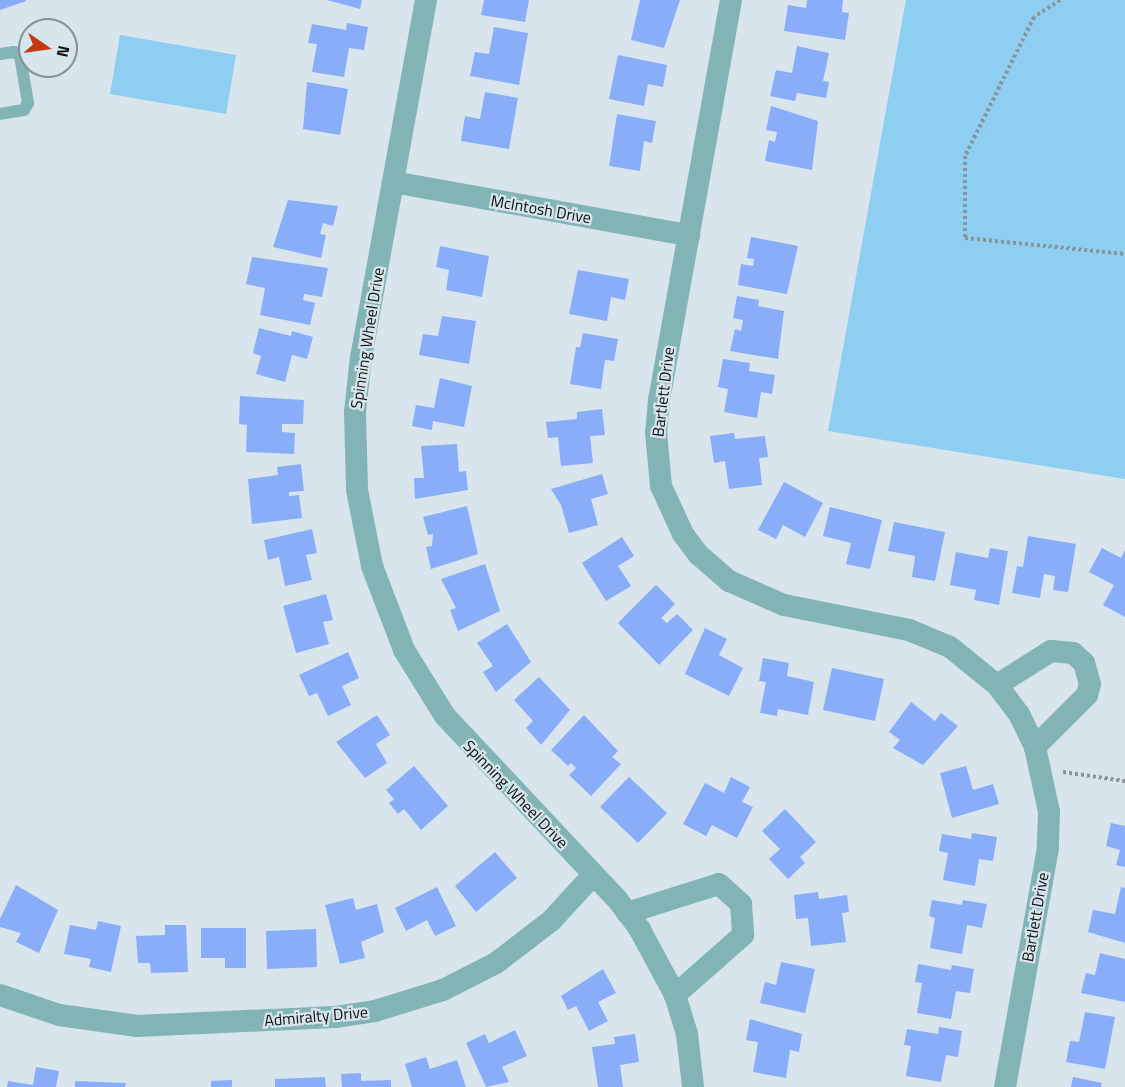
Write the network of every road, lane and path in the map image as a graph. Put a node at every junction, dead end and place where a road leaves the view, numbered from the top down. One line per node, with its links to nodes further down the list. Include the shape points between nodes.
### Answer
1 (426, 0): 6 (street, Spinning Wheel Drive)
2 (731, 0): 7 (street, Bartlett Drive)
3 (1060, 0): 8 (path, via 1034,17 965,156 965,238)
4 (0, 54): 5 (lane, via 14,52 20,56 28,103 24,110)
5 (0, 114)
6 (393, 182): 7 (street, McIntosh Drive); 13 (street, Spinning Wheel Drive, via 355,412 357,490 372,566 404,650 445,716)
7 (689, 236): 9 (street, Bartlett Drive, via 656,432 661,486 683,534 714,569 753,594 784,605 909,630 950,647)
8 (1125, 254)
9 (997, 685): 10 (street, Bartlett Drive, via 1019,714); 10 (street, via 1051,651 1073,653 1084,663 1090,684 1087,695)
10 (1035, 747): 11 (street, Bartlett Drive)
11 (1045, 779): 12 (path, via 1066,771); 18 (street, Bartlett Drive, via 1048,848)
12 (1125, 782)
13 (593, 875): 14 (street, Spinning Wheel Drive); 15 (street, Admiralty Drive, via 551,921 496,963 442,990 375,1011 336,1017 136,1026 59,1015)
14 (627, 913): 16 (street, Spinning Wheel Drive); 16 (street, via 719,884 741,904 743,935)
15 (0, 994)
16 (675, 995): 17 (street, Spinning Wheel Drive, via 687,1034)
17 (693, 1087)
18 (1005, 1087)

